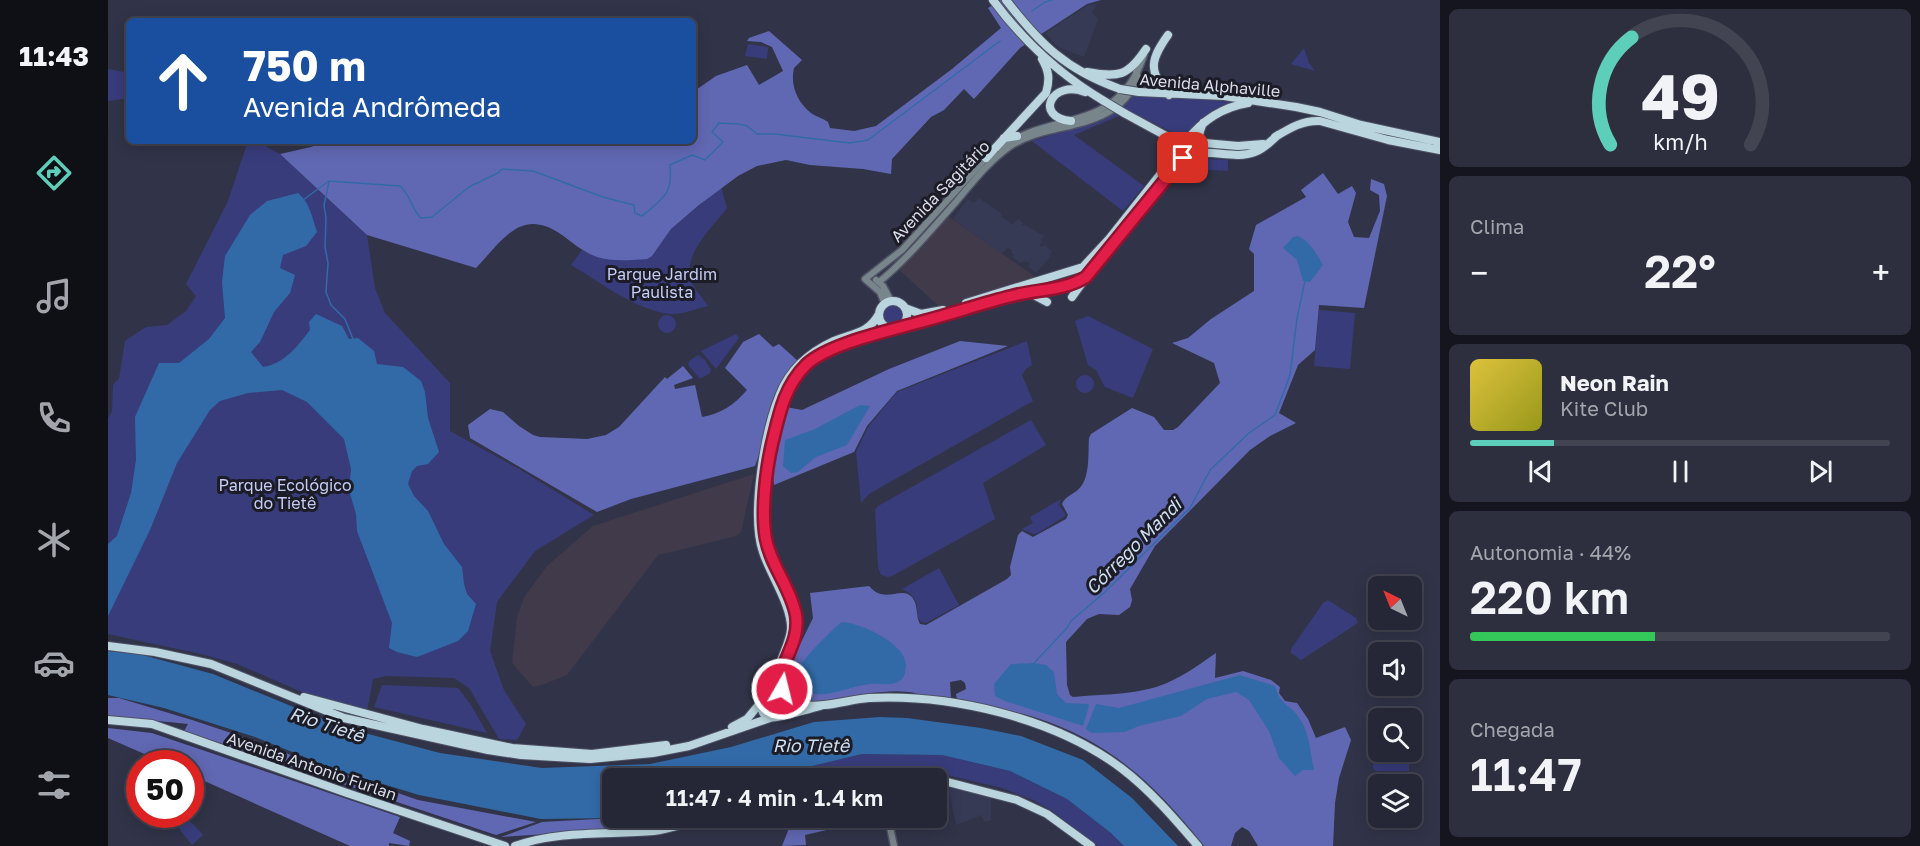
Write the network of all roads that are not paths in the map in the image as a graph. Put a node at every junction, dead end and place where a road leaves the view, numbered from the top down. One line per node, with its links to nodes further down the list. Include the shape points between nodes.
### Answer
1 (993, 0): 5 (main road)
2 (1006, 0): 6 (main road, Avenida Alphaville, via 1044,44)
3 (1168, 35): 8 (main road, via 1155,55 1154,68 1156,78)
4 (1146, 49): 7 (main road)
5 (1040, 55): 9 (main road); 18 (main road, via 1048,71 1046,93)
6 (1079, 71): 7 (main road, via 1111,76); 8 (main road, Avenida Alphaville, bridge, via 1120,89)
7 (1136, 73): 12 (street, Avenida Sagitário, via 1107,107); 23 (street, Avenida Sagitário, via 1131,93 1113,110 1024,139)
8 (1169, 95): 10 (main road, Avenida Alphaville, via 1224,96)
9 (1101, 99): 12 (main road, via 1071,88 1055,94 1051,110 1059,119); 21 (main road, bridge, via 1190,149 1238,150)
10 (1256, 102): 11 (main road, Avenida Alphaville); 13 (main road, via 1225,109)
11 (1288, 106): 14 (main road, via 1298,115); 15 (main road, Avenida Alphaville)
12 (1071, 121): 17 (street, Avenida Sagitário)
13 (1203, 123): 21 (main road, via 1198,134 1204,143); 24 (main road, bridge)
14 (1293, 127): 16 (main road); 19 (main road, via 1309,120 1320,121)
15 (1392, 131): 19 (main road); 20 (main road, Avenida Alphaville)
16 (1278, 135): 21 (main road); 24 (main road, via 1265,147 1248,154 1187,155)
17 (1017, 136): 18 (main road); 23 (street, Avenida Sagitário)
18 (1004, 138): 23 (main road)
19 (1388, 140): 22 (main road)
20 (1440, 142)
21 (1263, 144)
22 (1440, 150)
23 (983, 164): 27 (street, Avenida Sagitário, via 902,250); 28 (street, Avenida Sagitário, via 930,231)
24 (1158, 182): 25 (main road)
25 (1123, 226): 26 (main road); 33 (main road, via 1078,269 930,314)
26 (1086, 277): 29 (main road); 30 (main road)
27 (868, 278): 28 (street); 32 (street)
28 (879, 282): 32 (street)
29 (1029, 293): 31 (main road); 35 (main road)
30 (1072, 297)
31 (1047, 302)
32 (888, 303): 33 (main road, via 897,302); 34 (main road)
33 (905, 308): 35 (main road, via 906,320)
34 (879, 314): 35 (main road, via 884,326); 39 (main road, via 870,328 833,342 804,359 786,381 777,402 763,464 758,525 763,552 785,605 791,631)
35 (896, 328): 38 (main road, via 822,354 805,366 784,399 769,458 765,525 770,552 796,616 796,635 781,673)
36 (108, 641): 41 (main road, via 216,661 309,699)
37 (108, 646): 44 (main road, via 218,666)
38 (784, 695): 39 (main road, via 773,691); 40 (main road, via 803,705); 43 (main road, via 788,704)
39 (763, 699): 42 (main road, via 740,724 694,740 592,754 512,748); 45 (main road, via 764,713)
40 (824, 705): 43 (main road); 57 (main road, via 867,698 906,698 969,706 1041,726 1092,749 1121,768 1161,804)
41 (347, 708): 42 (main road); 44 (main road)
42 (370, 715): 47 (main road)
43 (783, 716): 45 (main road)
44 (344, 718): 47 (main road)
45 (770, 718): 47 (main road, via 689,746 590,759 495,752)
46 (108, 720): 51 (main road, Avenida Antonio Furlan, via 152,724)
47 (367, 723)
48 (947, 783): 56 (main road, via 1002,794 1031,806)
49 (667, 828): 52 (main road, via 560,836)
50 (891, 828): 55 (street)
51 (492, 842): 52 (main road); 53 (main road, Avenida Antonio Furlan)
52 (524, 843): 54 (main road)
53 (505, 846)
54 (515, 846)
55 (894, 846)
56 (1090, 846)
57 (1198, 846)

